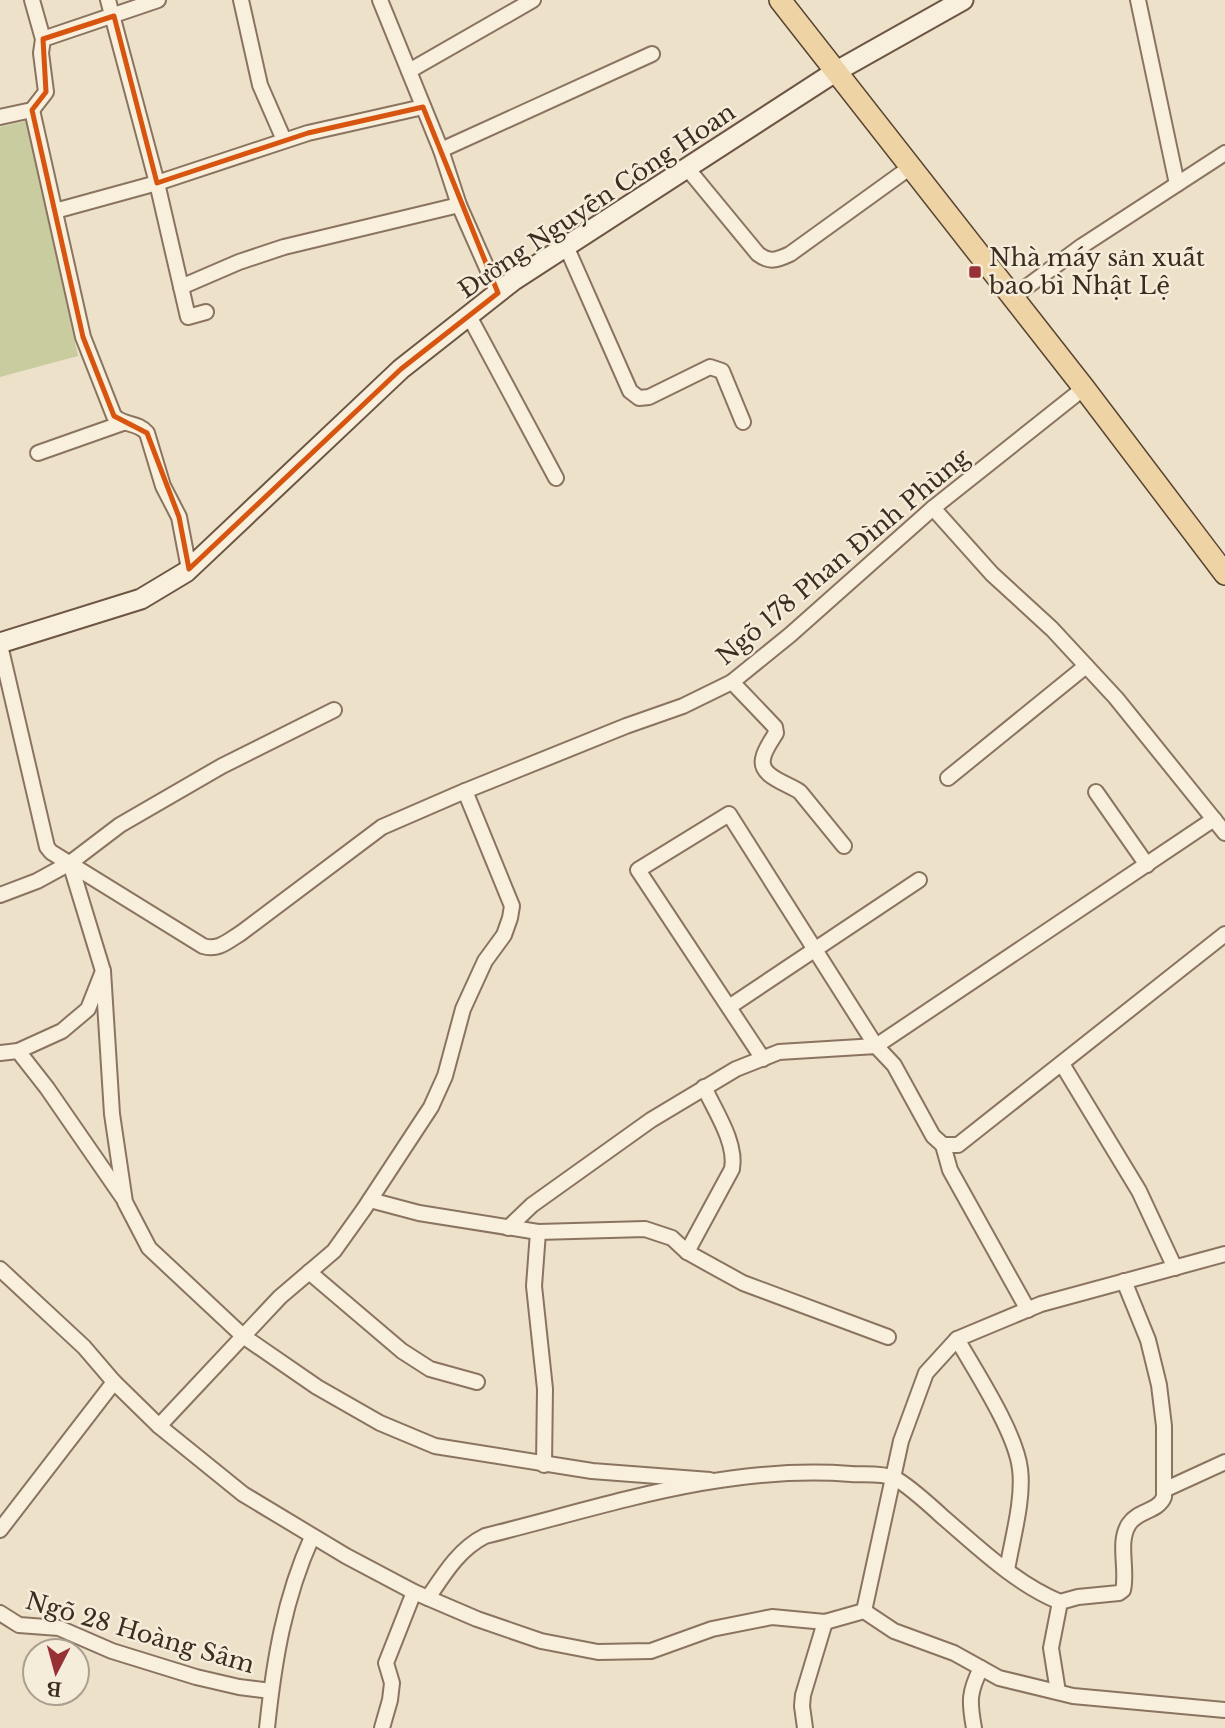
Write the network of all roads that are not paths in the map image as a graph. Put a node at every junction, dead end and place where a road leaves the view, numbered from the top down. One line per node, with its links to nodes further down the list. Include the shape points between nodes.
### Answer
1 (32, 0): 11 (street)
2 (108, 0): 10 (street)
3 (158, 0): 10 (street)
4 (241, 0): 18 (street, via 260,85)
5 (380, 0): 13 (street)
6 (533, 0): 13 (street)
7 (780, 0): 14 (main road)
8 (964, 0): 14 (main road, Đường Nguyễn Công Hoan)
9 (1139, 0): 24 (street)
10 (114, 16): 11 (street); 23 (street)
11 (43, 39): 16 (street, via 46,92)
12 (652, 54): 19 (street)
13 (409, 71): 15 (street)
14 (835, 72): 21 (main road); 22 (main road, Đường Nguyễn Công Hoan)
15 (423, 107): 18 (street); 19 (street)
16 (32, 110): 17 (street); 26 (street)
17 (0, 117)
18 (284, 140): 23 (street)
19 (441, 150): 25 (street)
20 (1225, 153): 24 (street)
21 (912, 166): 22 (street, via 776,260 758,254); 30 (main road)
22 (687, 168): 27 (main road, Đường Nguyễn Công Hoan)
23 (157, 183): 26 (street); 28 (street)
24 (1177, 184): 30 (street)
25 (459, 205): 28 (street, via 284,247); 29 (street)
26 (55, 211): 35 (street, via 83,337 114,416)
27 (566, 246): 29 (main road, Đường Nguyễn Công Hoan); 34 (street, via 630,391 639,398 649,397 716,368 725,377)
28 (181, 286): 31 (street, via 187,317)
29 (498, 293): 32 (main road, Đường Nguyễn Công Hoan)
30 (1013, 297): 33 (main road)
31 (206, 312)
32 (469, 316): 37 (street); 39 (main road, Đường Nguyễn Công Hoan, via 401,369)
33 (1084, 388): 38 (street, Ngõ 178 Phan Đình Phùng); 40 (main road)
34 (743, 422)
35 (123, 423): 36 (street); 39 (street, via 138,425 147,433 163,486 179,517)
36 (38, 453)
37 (556, 478)
38 (933, 508): 42 (street, via 992,574); 43 (street, Ngõ 178 Phan Đình Phùng)
39 (189, 569): 41 (main road, Đường Nguyễn Công Hoan, via 141,599)
40 (1225, 574)
41 (0, 644): 51 (street, via 44,840 51,852)
42 (1086, 666): 45 (street); 48 (street)
43 (732, 682): 46 (street, Ngõ 178 Phan Đình Phùng, via 683,706); 50 (street, via 775,727 762,764 772,777 800,792)
44 (334, 710): 51 (street, via 265,742 131,818)
45 (948, 778)
46 (465, 791): 51 (street, Ngõ 178 Phan Đình Phùng, via 382,827 241,933 212,949); 66 (street, via 512,906 510,918 463,1009 445,1076 431,1107)
47 (1096, 792): 52 (street)
48 (1214, 820): 49 (street); 52 (street)
49 (1225, 833)
50 (844, 846)
51 (70, 863): 54 (street); 57 (street)
52 (1147, 865): 59 (street)
53 (919, 880): 56 (street)
54 (0, 895)
55 (1225, 934): 63 (street)
56 (815, 951): 58 (street); 58 (street, via 729,814 638,870); 59 (street)
57 (103, 971): 60 (street, via 88,1009 62,1031); 67 (street, via 112,1114)
58 (729, 1007): 62 (street)
59 (876, 1046): 62 (street, via 779,1052); 65 (street, via 894,1065 933,1136)
60 (18, 1051): 61 (street); 67 (street)
61 (0, 1053)
62 (763, 1059): 64 (street)
63 (1062, 1064): 65 (street, via 958,1145); 72 (street, via 1139,1191)
64 (704, 1087): 68 (street, via 532,1205); 70 (street, via 734,1160)
65 (943, 1145): 76 (street, via 950,1170)
66 (370, 1200): 68 (street); 74 (street, via 334,1251)
67 (125, 1202): 77 (street, via 149,1248)
68 (508, 1228): 69 (street)
69 (538, 1232): 70 (street, via 645,1229 672,1238); 84 (street, via 534,1286 545,1389)
70 (687, 1252): 78 (street, via 743,1283)
71 (1225, 1254): 72 (street)
72 (1175, 1268): 75 (street)
73 (0, 1269): 80 (street, via 84,1347)
74 (309, 1272): 77 (street); 81 (street, via 402,1351 430,1369)
75 (1124, 1282): 76 (street); 87 (street, via 1148,1339 1159,1385)
76 (1028, 1310): 79 (street)
77 (243, 1336): 82 (street); 84 (street, via 380,1423 435,1446)
78 (888, 1338)
79 (957, 1339): 85 (street, via 926,1373); 90 (street, via 1011,1437 1020,1468)
80 (114, 1382): 82 (street); 88 (street)
81 (477, 1382)
82 (159, 1426): 89 (street, via 243,1494)
83 (1225, 1462): 87 (street)
84 (544, 1465): 86 (street)
85 (893, 1478): 86 (street, via 808,1472); 90 (street); 93 (street)
86 (710, 1480): 91 (street, via 485,1536 461,1553)
87 (1164, 1490): 92 (street, via 1159,1506 1128,1524 1123,1590)
88 (0, 1530)
89 (312, 1537): 91 (street); 97 (street, via 284,1617)
90 (1007, 1570): 92 (street)
91 (421, 1595): 95 (street, via 541,1642 598,1653 651,1651 712,1629 772,1617); 101 (street, via 386,1663 392,1683)
92 (1060, 1602): 98 (street, via 1051,1648)
93 (864, 1611): 95 (street); 96 (street, via 894,1631)
94 (0, 1613): 97 (street, Ngõ 28 Hoàng Sâm, via 19,1625 59,1628 112,1651 196,1677)
95 (825, 1622): 102 (street, via 803,1695)
96 (981, 1668): 98 (street, via 999,1678); 103 (street, via 969,1700)
97 (271, 1691): 100 (street)
98 (1058, 1692): 99 (street)
99 (1225, 1710)
100 (267, 1728)
101 (382, 1728)
102 (805, 1728)
103 (974, 1728)

